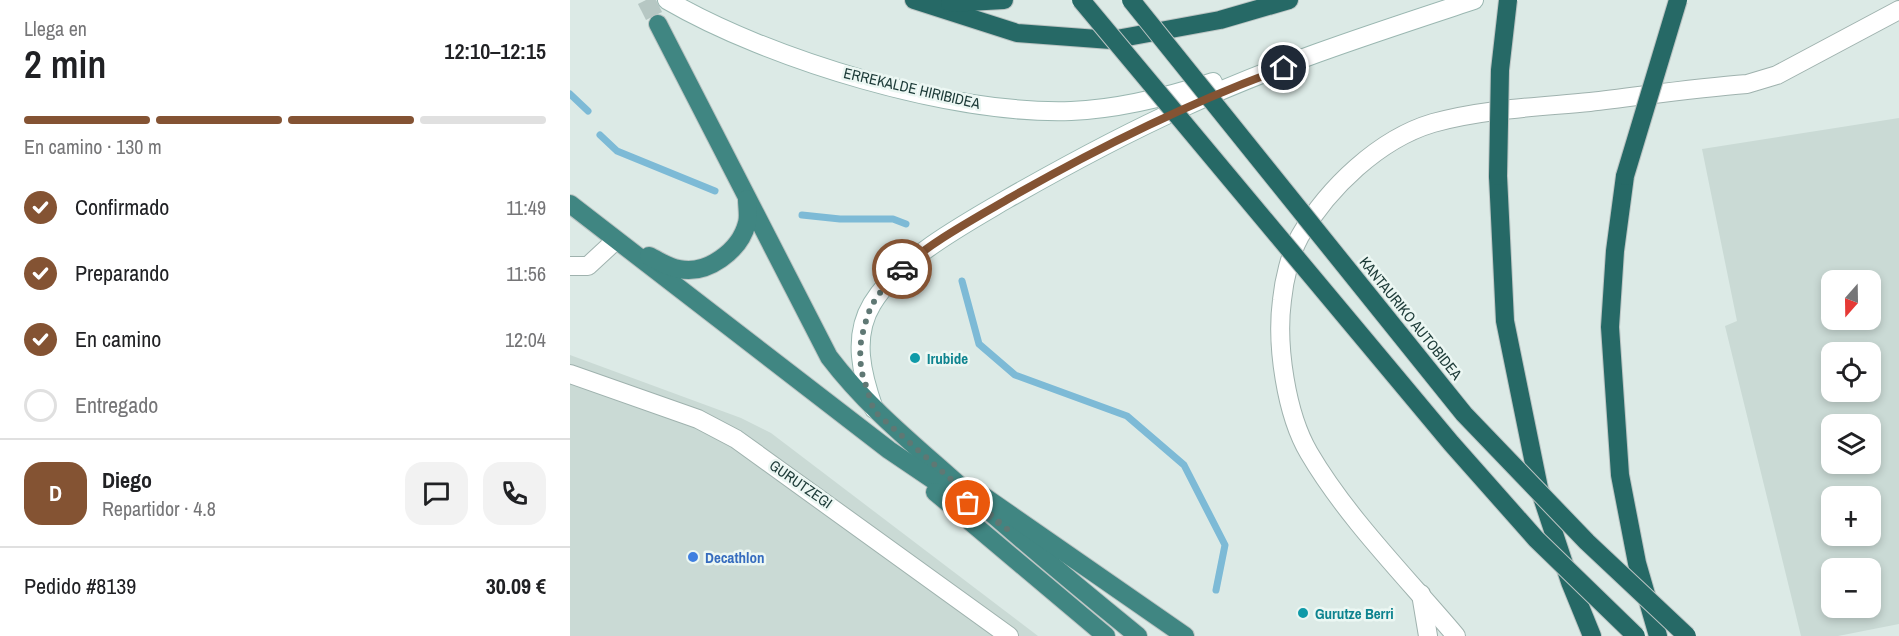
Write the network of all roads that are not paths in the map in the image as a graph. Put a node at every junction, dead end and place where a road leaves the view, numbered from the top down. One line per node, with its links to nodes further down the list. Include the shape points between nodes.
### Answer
1 (667, 0): 12 (street, ERREKALDE HIRIBIDEA, via 731,32 878,83 945,99 1033,110 1109,108 1166,97 1341,38)
2 (914, 0): 6 (highway, via 1017,33 1111,40 1220,20)
3 (1004, 0): 10 (highway)
4 (1081, 0): 32 (highway, bridge, via 1451,443 1536,539)
5 (1131, 0): 34 (highway, KANTAURIKO AUTOBIDEA, bridge, via 1464,414 1587,542)
6 (1289, 0)
7 (1474, 0): 12 (street)
8 (1508, 0): 31 (highway, bridge, via 1500,69 1498,176 1505,321 1539,488)
9 (1677, 0): 33 (highway, bridge, via 1625,176 1610,327 1620,476 1637,563)
10 (950, 3)
11 (1898, 11): 23 (street, via 1777,75 1747,84 1480,114 1431,124 1389,143 1328,198 1299,237 1284,283 1278,328 1292,408 1308,452 1368,534)
12 (1410, 21): 19 (street, via 1174,112 973,219 906,266 884,287 871,306 864,327 861,370)
13 (658, 24): 14 (highway)
14 (747, 197): 16 (highway, via 747,223 738,241 715,264 698,270 678,269); 19 (highway, via 829,357)
15 (570, 204): 16 (highway)
16 (616, 240): 17 (street, via 588,266); 20 (highway)
17 (570, 266)
18 (570, 374): 24 (street, GURUTZEGI, via 698,419 736,439)
19 (874, 411): 21 (highway)
20 (889, 450): 22 (highway); 25 (highway)
21 (949, 477): 22 (highway); 27 (highway, via 1008,511)
22 (1007, 529): 26 (highway)
23 (1421, 594): 28 (street); 29 (street); 30 (street)
24 (1009, 636)
25 (1106, 636)
26 (1138, 636)
27 (1185, 636)
28 (1428, 636)
29 (1456, 636)
30 (1470, 636)
31 (1592, 636)
32 (1636, 636)
33 (1658, 636)
34 (1687, 636)

